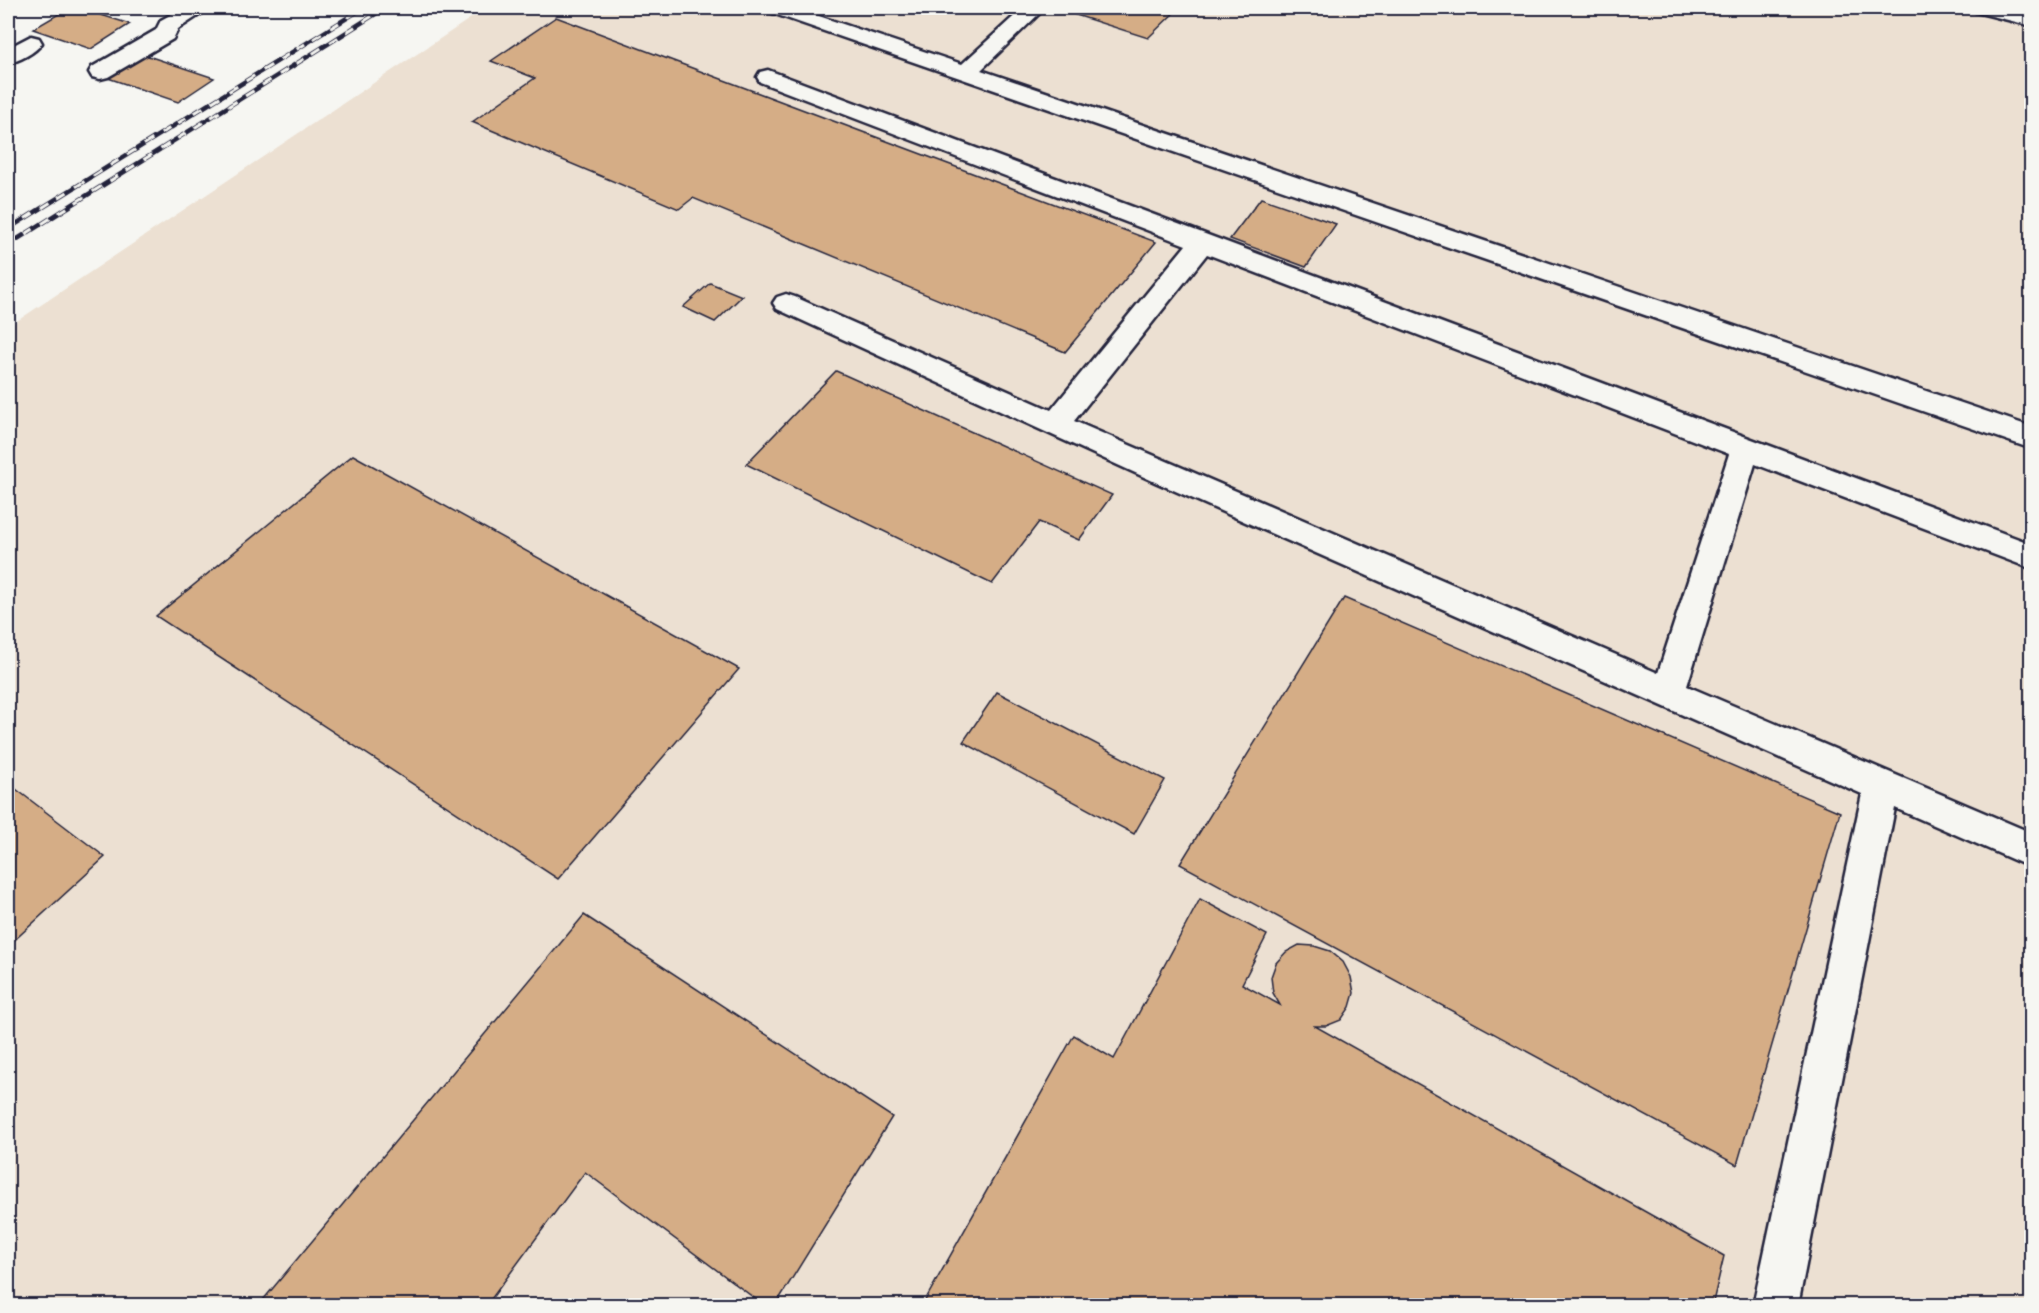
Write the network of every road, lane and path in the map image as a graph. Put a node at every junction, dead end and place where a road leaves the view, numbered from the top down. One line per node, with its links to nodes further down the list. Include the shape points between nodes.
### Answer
1 (197, 8): 8 (street, via 169,25 165,34)
2 (776, 8): 9 (street)
3 (1035, 8): 9 (street)
4 (1983, 8): 5 (street)
5 (2031, 20)
6 (31, 43): 7 (street)
7 (8, 57)
8 (100, 72)
9 (965, 73): 14 (street)
10 (768, 76): 11 (street)
11 (1203, 242): 13 (street); 15 (street)
12 (786, 303): 13 (street)
13 (1055, 425): 17 (street)
14 (2031, 438)
15 (1745, 448): 16 (street); 17 (street)
16 (2031, 557)
17 (1668, 694): 18 (street)
18 (1881, 787): 19 (street); 20 (street)
19 (2031, 851)
20 (1775, 1305)

